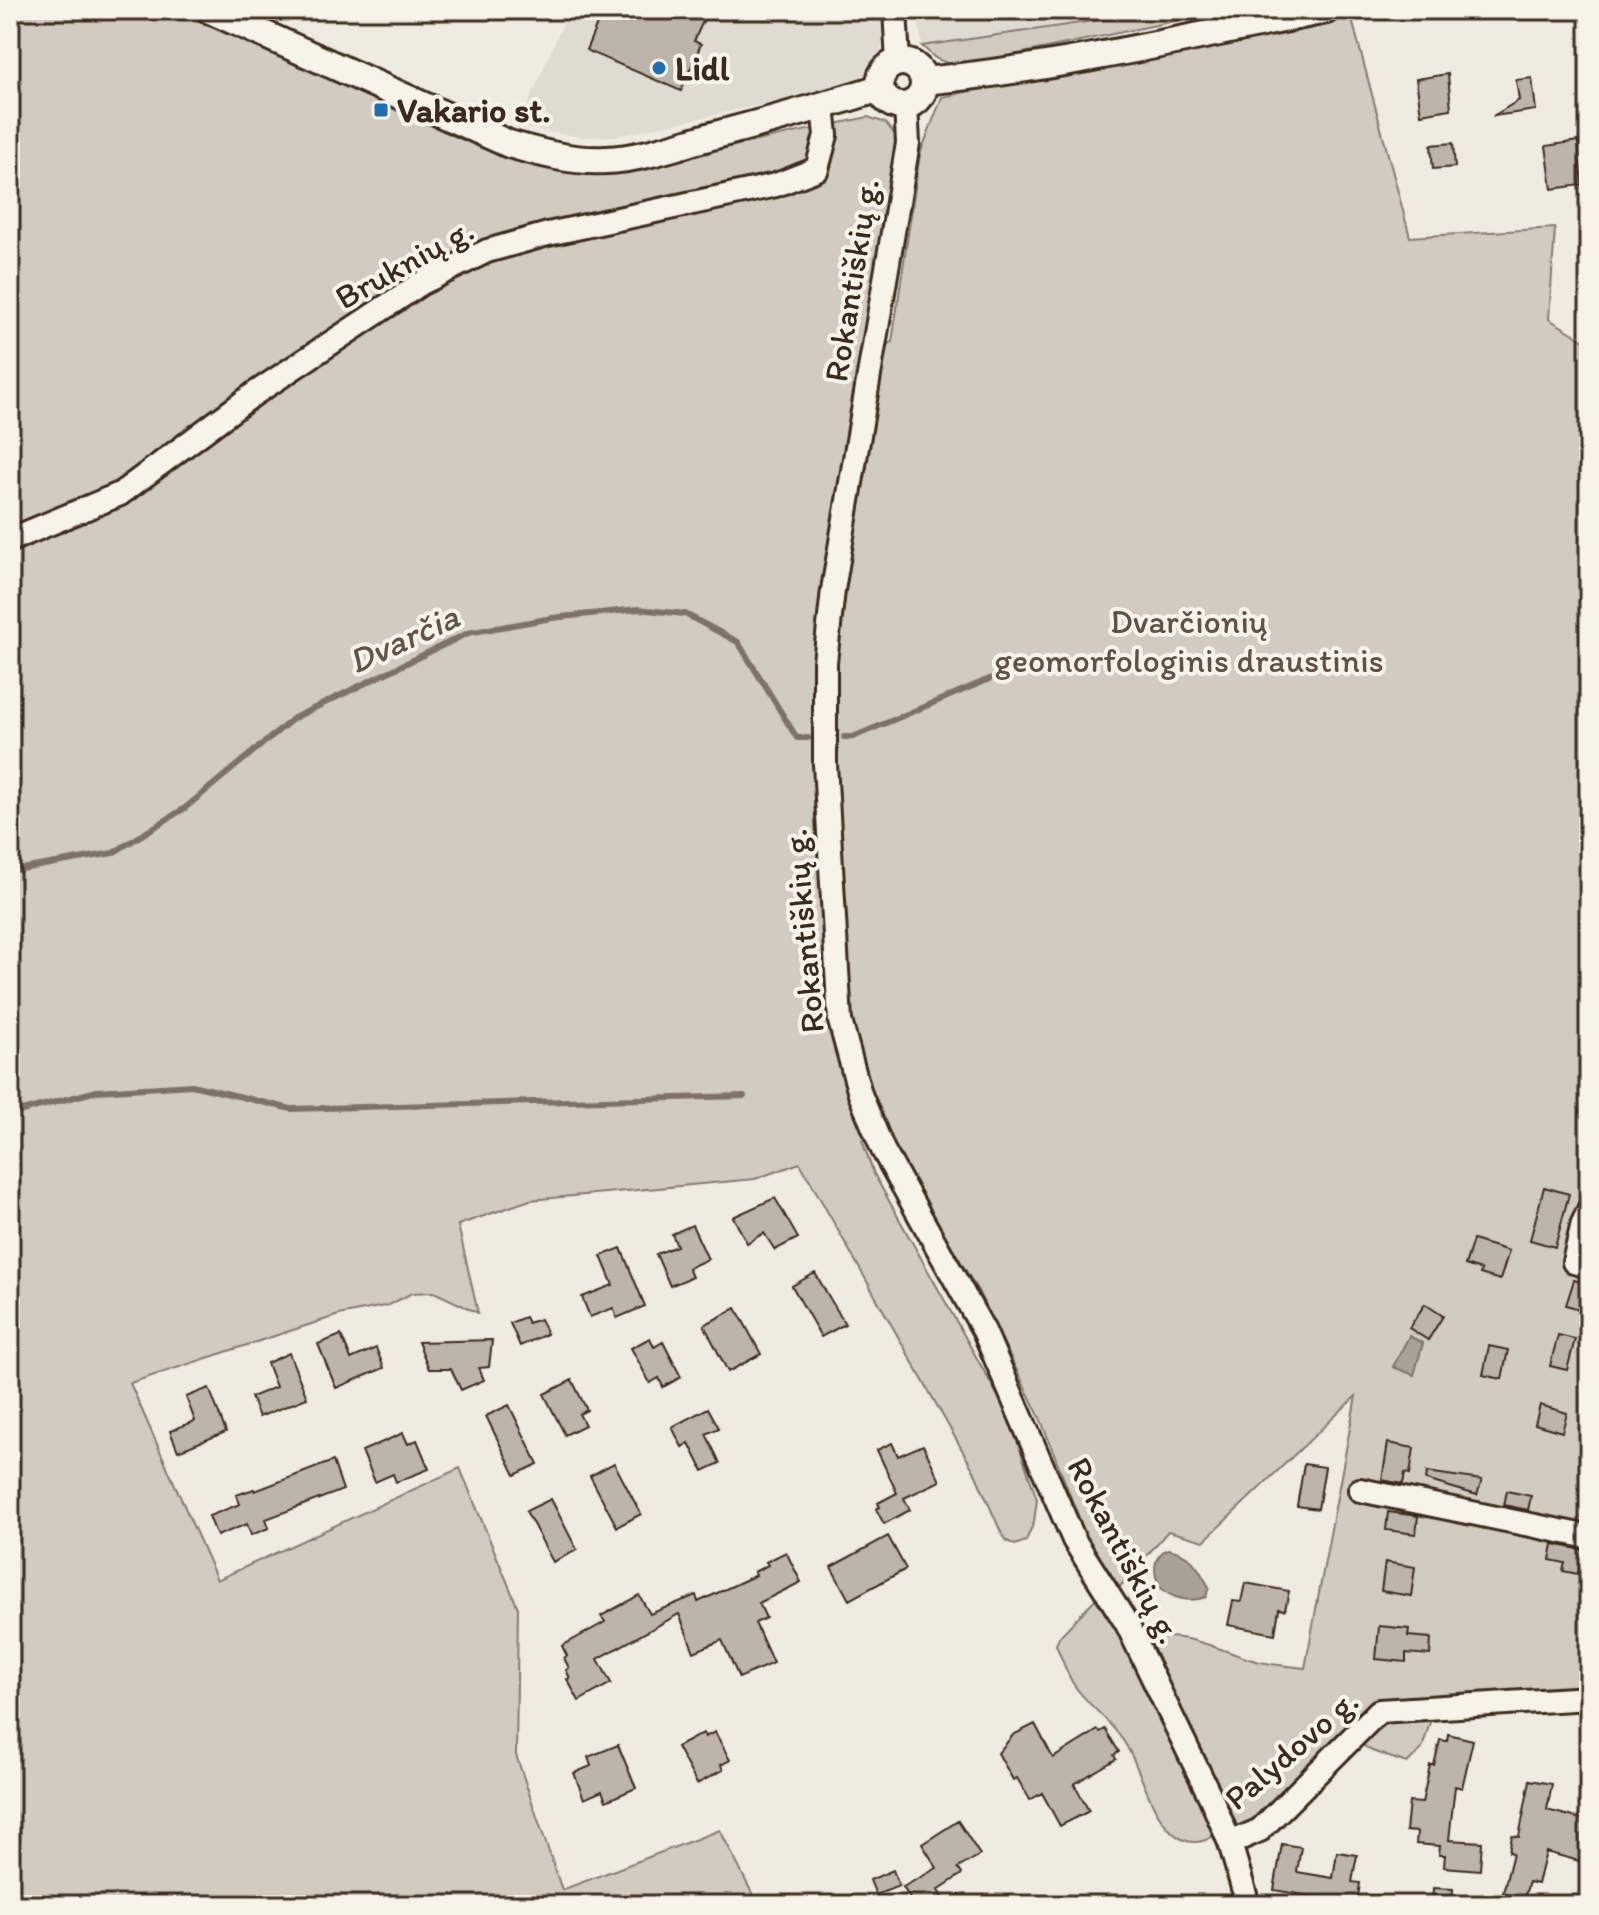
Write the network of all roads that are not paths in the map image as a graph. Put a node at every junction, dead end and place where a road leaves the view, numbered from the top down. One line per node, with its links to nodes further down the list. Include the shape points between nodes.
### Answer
1 (210, 10): 8 (main road, via 509,144 543,153 605,160 641,155)
2 (895, 10): 4 (street)
3 (1326, 10): 5 (main road)
4 (898, 62): 5 (main road, via 917,67); 6 (main road, via 883,73)
5 (924, 81): 7 (main road, via 921,95)
6 (880, 88): 7 (main road, via 887,100); 8 (main road)
7 (906, 106): 15 (street, Rokantiškių g., via 908,143 825,662 825,764 840,1021 860,1094 883,1150 984,1331 1074,1540 1127,1624)
8 (823, 107): 9 (street, Bruknių g., via 826,135 817,169 776,185 487,251 420,284 254,394 120,494)
9 (10, 540)
10 (1589, 1210): 11 (street)
11 (1581, 1264)
12 (1360, 1490): 13 (street)
13 (1589, 1537)
14 (1589, 1698): 15 (street, Palydovo g., via 1379,1711 1260,1830)
15 (1230, 1843): 16 (street, Rokantiškių g.)
16 (1248, 1905)

